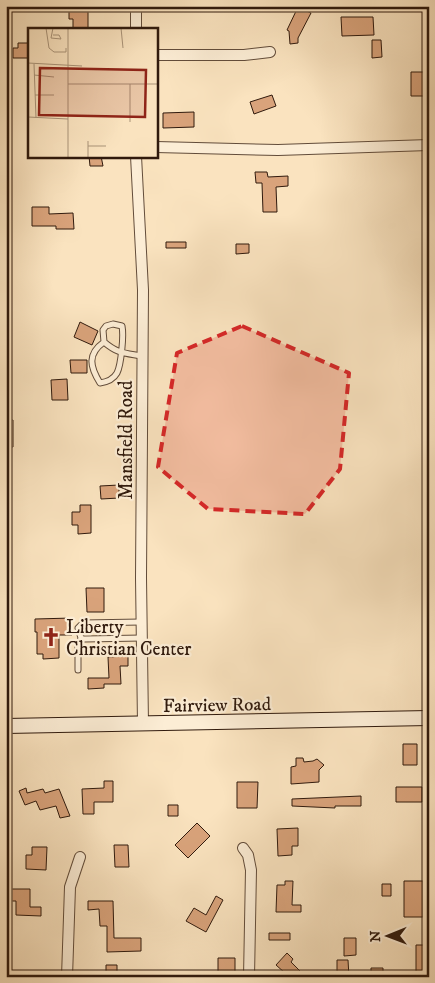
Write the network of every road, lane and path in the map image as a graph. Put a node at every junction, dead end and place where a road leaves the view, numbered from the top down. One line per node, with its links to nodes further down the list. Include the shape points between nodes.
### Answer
1 (136, 6): 2 (street)
2 (136, 28)
3 (270, 52): 4 (street)
4 (158, 55)
5 (429, 146): 6 (street, via 278,150)
6 (158, 147)
7 (136, 158): 10 (street, Mansfield Road)
8 (104, 342): 9 (lane); 9 (lane, via 106,326 122,326); 9 (lane, via 94,350 92,359 93,371 100,383 109,382 117,373)
9 (120, 352): 10 (lane)
10 (143, 356): 11 (street, Mansfield Road)
11 (142, 622): 12 (lane, via 83,623 78,628); 13 (street, Mansfield Road)
12 (81, 638): 13 (lane); 14 (lane)
13 (142, 638): 16 (street, Mansfield Road)
14 (78, 670)
15 (429, 718): 16 (main road, Fairview Road)
16 (143, 724): 17 (main road, Fairview Road)
17 (6, 726)
18 (243, 848): 21 (street, via 251,870)
19 (80, 857): 20 (street, via 70,887)
20 (67, 977)
21 (249, 977)

